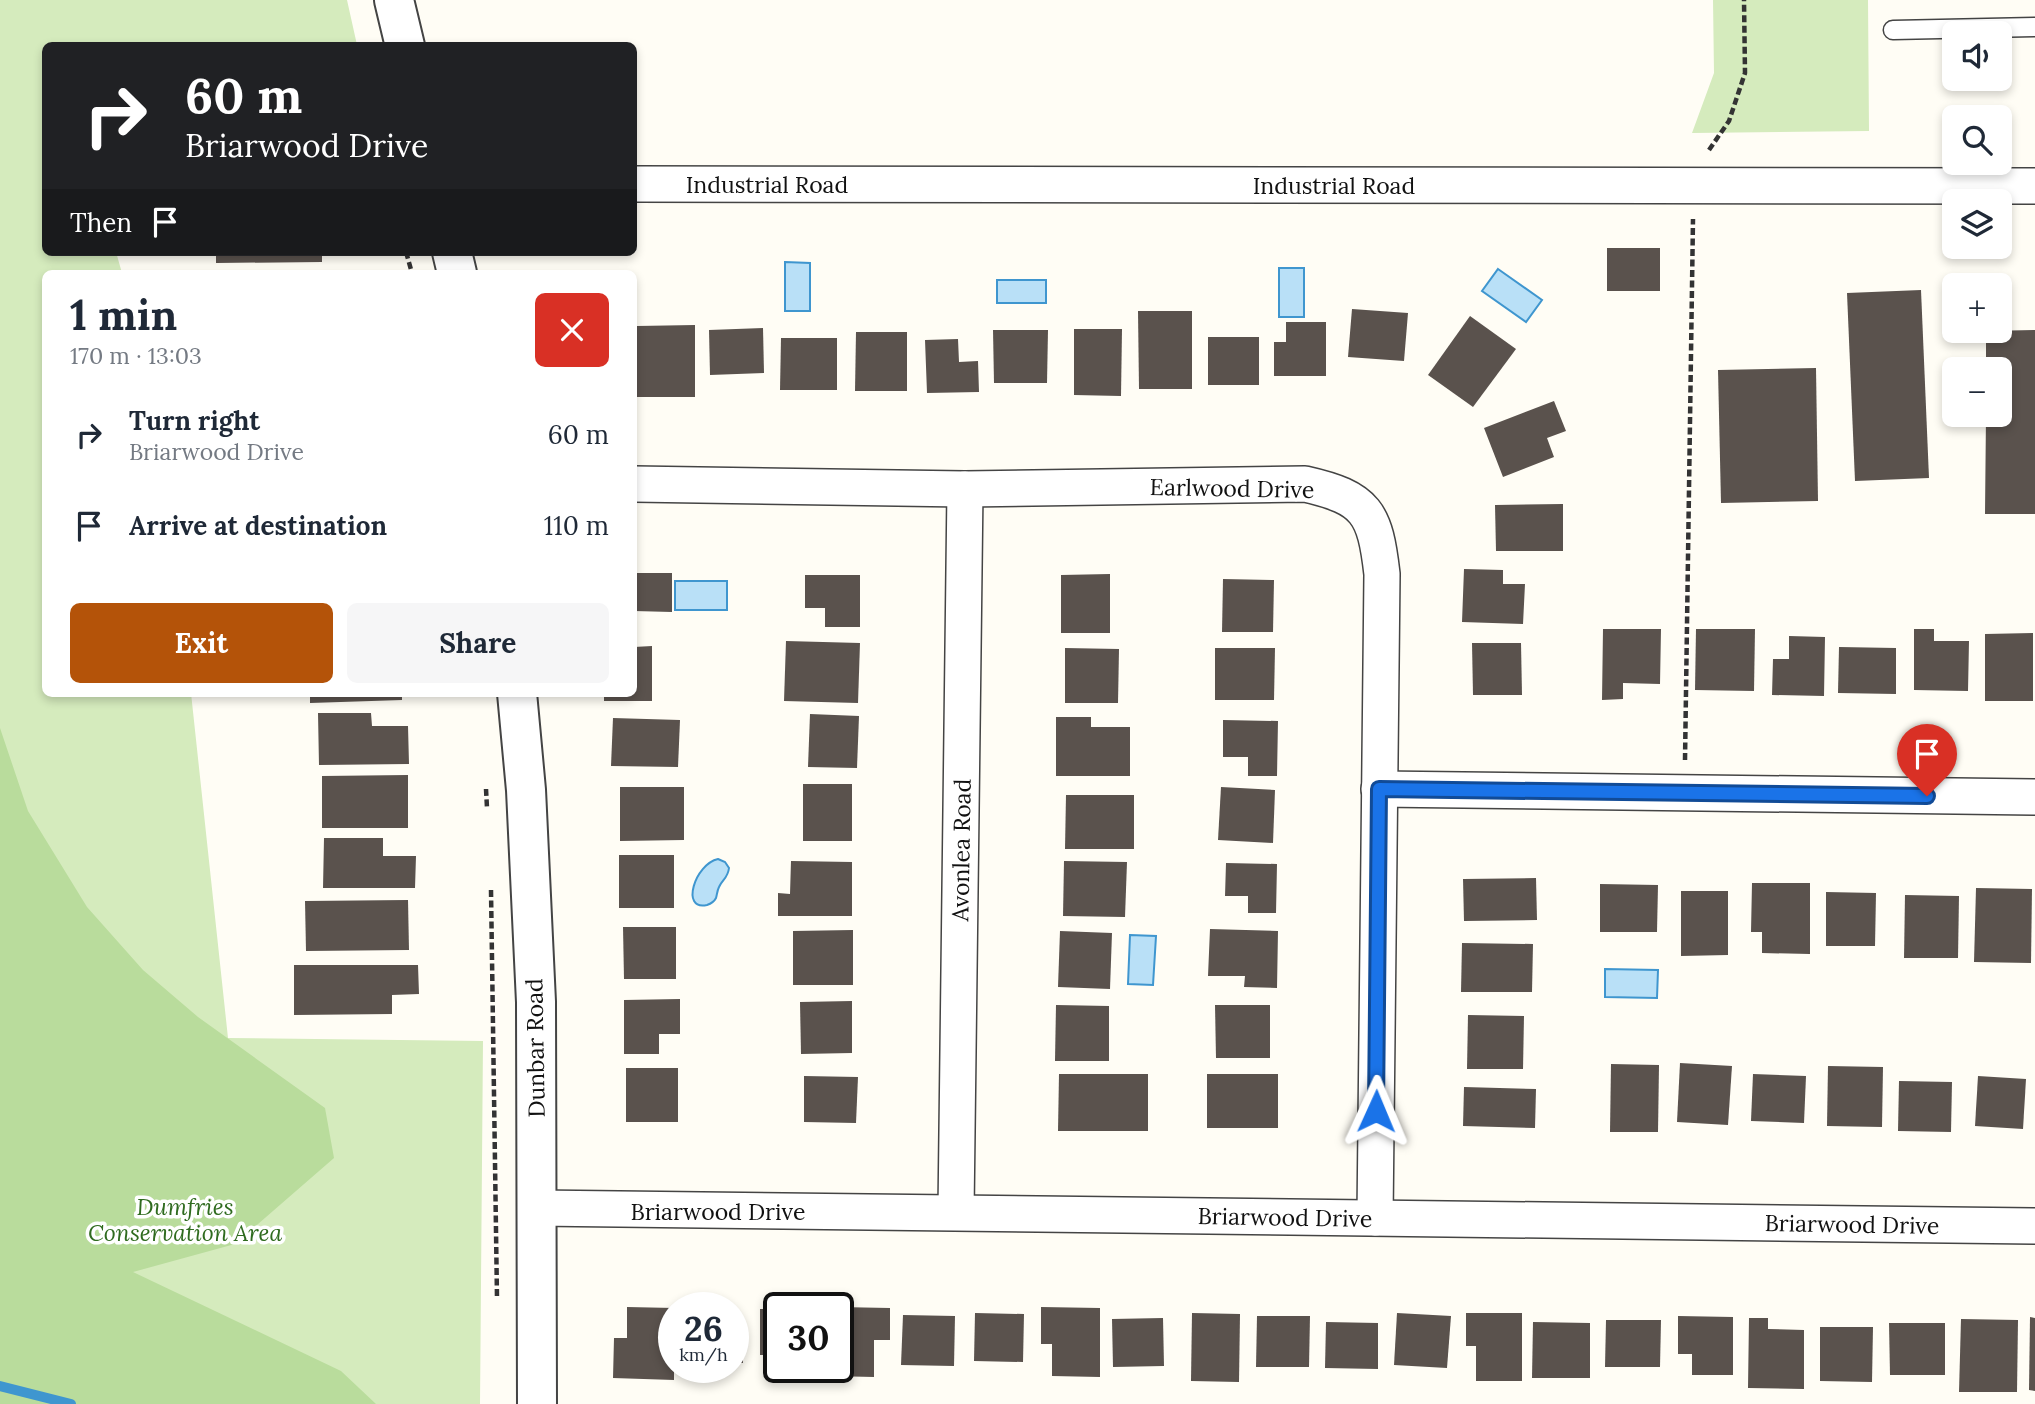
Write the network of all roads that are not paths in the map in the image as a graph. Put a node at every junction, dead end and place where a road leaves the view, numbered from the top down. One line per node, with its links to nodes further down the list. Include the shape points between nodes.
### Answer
1 (394, 0): 4 (street)
2 (2035, 27): 3 (lane)
3 (1893, 30)
4 (404, 42)
5 (637, 184): 6 (street, Industrial Road)
6 (2035, 186)
7 (637, 484): 8 (street, Earlwood Drive)
8 (965, 489): 10 (street, Earlwood Drive, via 1305,484 1336,491 1364,509 1378,535 1382,574); 13 (street, Avonlea Road)
9 (517, 697): 12 (street, Dunbar Road, via 536,1002)
10 (1379, 789): 11 (street); 14 (street, Earlwood Drive)
11 (2035, 797)
12 (536, 1208): 13 (street, Briarwood Drive); 16 (street, Dunbar Road)
13 (956, 1212): 14 (street, Briarwood Drive)
14 (1375, 1219): 15 (street, Briarwood Drive)
15 (2035, 1226)
16 (537, 1404)

